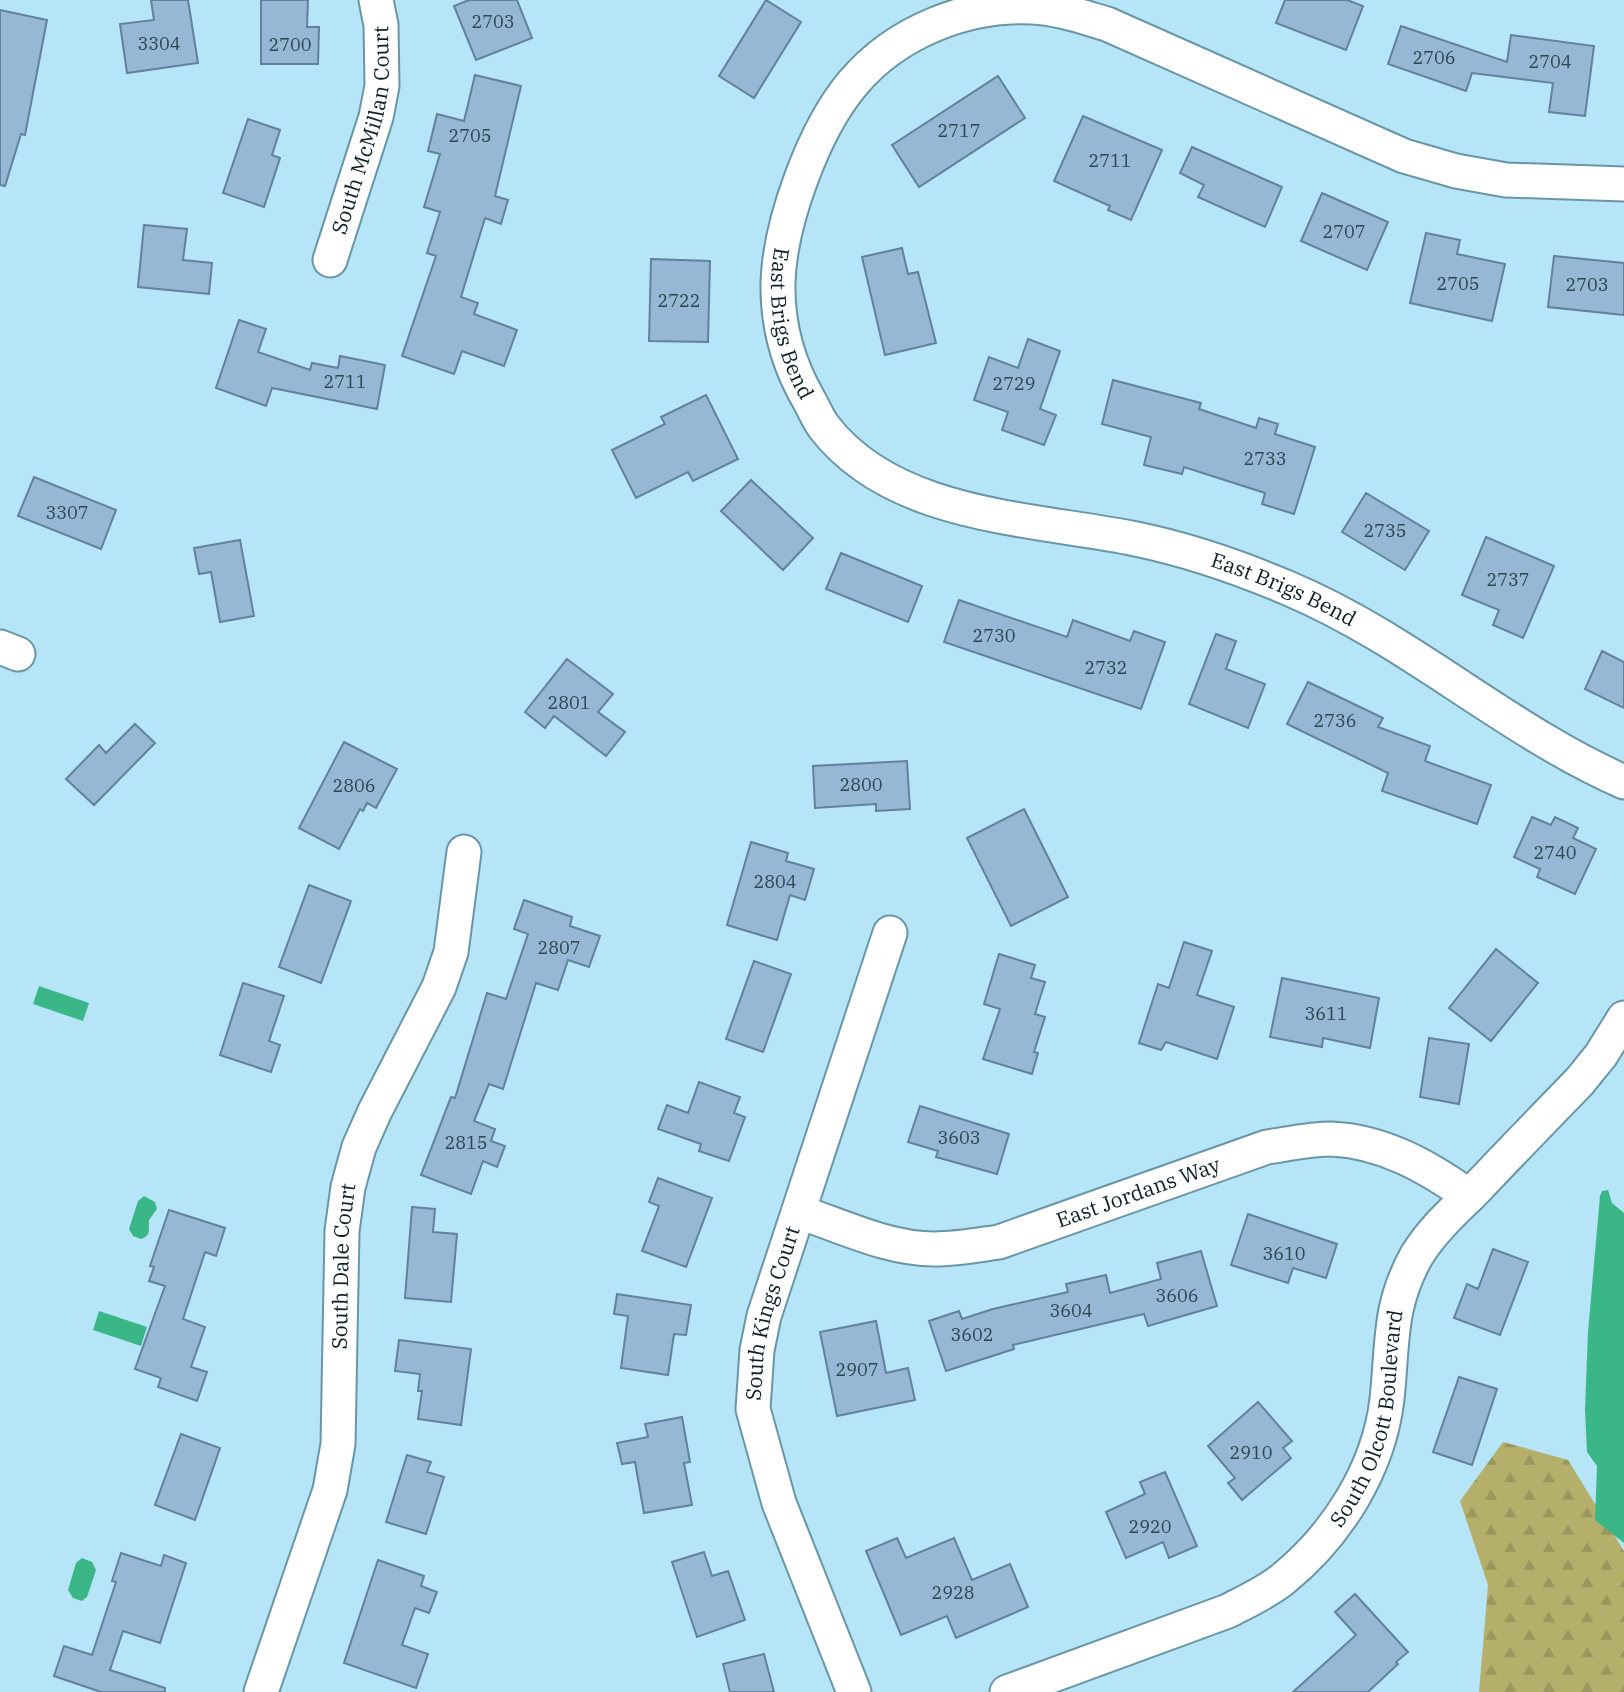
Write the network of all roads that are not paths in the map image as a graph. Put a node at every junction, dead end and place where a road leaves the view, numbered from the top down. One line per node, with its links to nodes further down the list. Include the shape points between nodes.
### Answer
1 (376, 0): 3 (street, South McMillan Court, via 382,25 382,86)
2 (1624, 184): 4 (street, East Brigs Bend, via 1506,180 1456,171 1404,156 1107,24 1033,7 995,8 956,15 920,30 887,50 839,100 798,187 779,267 777,308 786,350 824,427 851,454 888,480 951,507 1139,539 1237,567 1382,635 1539,740)
3 (330, 260)
4 (1624, 782)
5 (464, 852): 10 (street, South Dale Court, via 450,952 439,987 375,1111 348,1187 342,1231 341,1401 336,1456 330,1490)
6 (890, 933): 9 (street, South Kings Court)
7 (1624, 1018): 8 (street, South Olcott Boulevard, via 1580,1080)
8 (1469, 1196): 9 (street, East Jordans Way, via 1391,1151 1332,1139 1267,1147 999,1242 957,1248 909,1247); 12 (street, South Olcott Boulevard, via 1441,1223 1405,1280 1390,1338 1380,1435 1359,1487 1324,1540 1282,1580 1228,1611)
9 (799, 1212): 11 (street, South Kings Court, via 764,1316 753,1409 779,1503)
10 (261, 1692)
11 (854, 1692)
12 (1007, 1692)

